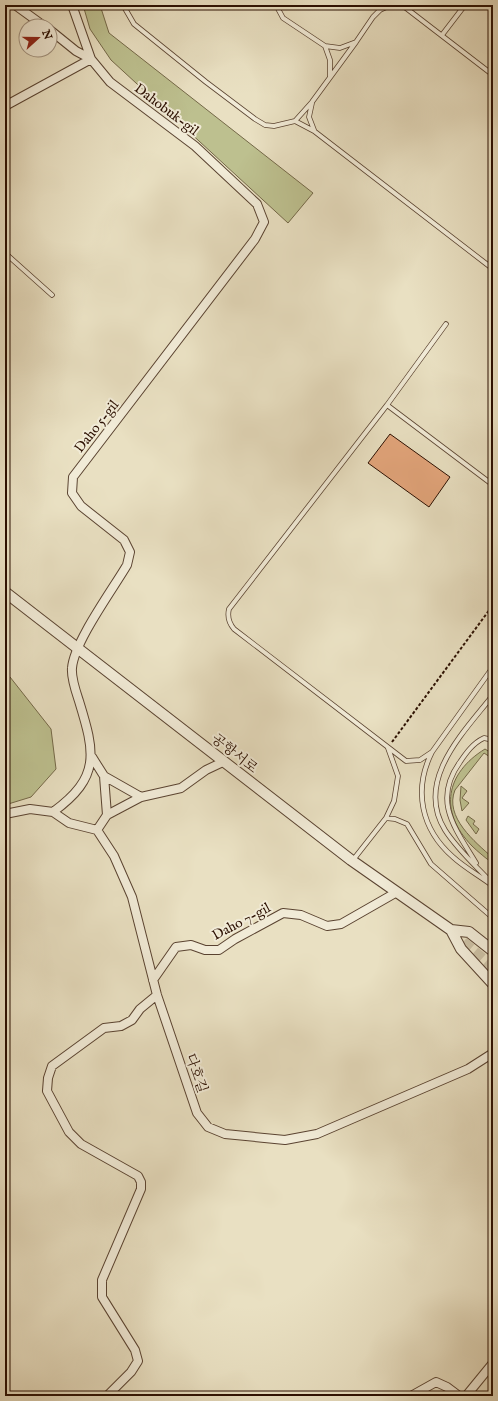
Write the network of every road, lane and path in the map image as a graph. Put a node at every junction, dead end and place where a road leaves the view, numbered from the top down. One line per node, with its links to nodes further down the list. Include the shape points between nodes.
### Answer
1 (15, 5): 8 (street)
2 (72, 5): 13 (street, Dahobuk-gil)
3 (123, 5): 18 (lane, via 134,24 255,119 265,125 274,126)
4 (275, 5): 12 (lane, via 283,18)
5 (391, 5): 11 (lane, via 380,10)
6 (402, 5): 9 (lane)
7 (465, 5): 9 (lane)
8 (33, 18)
9 (442, 35): 14 (lane)
10 (58, 36): 13 (street, via 76,51)
11 (356, 42): 12 (lane, via 340,48); 15 (lane)
12 (324, 46): 15 (lane, via 330,60)
13 (91, 58): 17 (street); 20 (street, Dahobuk-gil, via 110,82 195,146 257,204)
14 (493, 75)
15 (330, 77): 16 (lane)
16 (312, 102): 18 (lane); 19 (lane, via 309,117)
17 (5, 106)
18 (295, 121): 19 (lane)
19 (314, 131): 22 (lane)
20 (264, 222): 29 (street, Daho 5-gil, via 255,239 73,477 72,493 81,506 124,540 130,552 127,565)
21 (5, 253): 23 (lane)
22 (493, 269)
23 (52, 295)
24 (446, 324): 25 (lane)
25 (386, 405): 26 (lane); 33 (lane, via 229,609 228,614 234,629)
26 (493, 485)
27 (5, 592): 29 (street, 공항서로)
28 (493, 605): 33 (path)
29 (77, 647): 35 (street, Daho 5-gil, via 72,669 90,736); 36 (street, 공항서로)
30 (493, 667): 34 (lane)
31 (493, 695): 45 (lane, via 444,763 437,778 438,810 444,828 459,849)
32 (493, 740): 45 (lane, via 480,740 464,755 448,781 449,814)
33 (387, 748): 34 (lane, via 406,761 420,760); 42 (lane, via 398,776 394,801)
34 (432, 752): 46 (lane, via 421,779 426,820 442,847)
35 (92, 757): 37 (street); 39 (street, via 85,778 71,799)
36 (223, 762): 38 (street, via 206,770 181,788); 44 (street, 공항서로)
37 (104, 776): 38 (street); 41 (street)
38 (141, 797): 41 (street)
39 (53, 812): 40 (street, via 30,809); 43 (street, via 69,823)
40 (5, 814)
41 (107, 815): 43 (street)
42 (386, 818): 44 (lane); 48 (lane, via 407,824 431,864)
43 (97, 830): 51 (street, 다호길, via 114,856 132,897)
44 (352, 861): 47 (street, 공항서로)
45 (480, 870): 46 (lane)
46 (493, 885)
47 (397, 892): 49 (street, 공항서로); 51 (street, Daho 7-gil, via 341,924 327,926 301,915 283,913 219,950 205,950 191,945 176,946)
48 (493, 918)
49 (451, 930): 50 (street, via 469,932); 52 (street, via 461,949)
50 (493, 951)
51 (153, 980): 53 (street, 다호길)
52 (493, 984)
53 (157, 995): 54 (street, 다호길, via 197,1114 208,1127 225,1134 285,1140 316,1134 468,1069); 56 (street, via 140,1009 132,1020 121,1026 104,1028 52,1066 48,1078 47,1091 69,1132 81,1144 138,1176 141,1182 141,1189 102,1280 102,1297 135,1350 138,1361 131,1372)
54 (493, 1053)
55 (493, 1363): 59 (street)
56 (107, 1396)
57 (411, 1396): 58 (street, via 436,1382)
58 (460, 1396)
59 (466, 1396)

